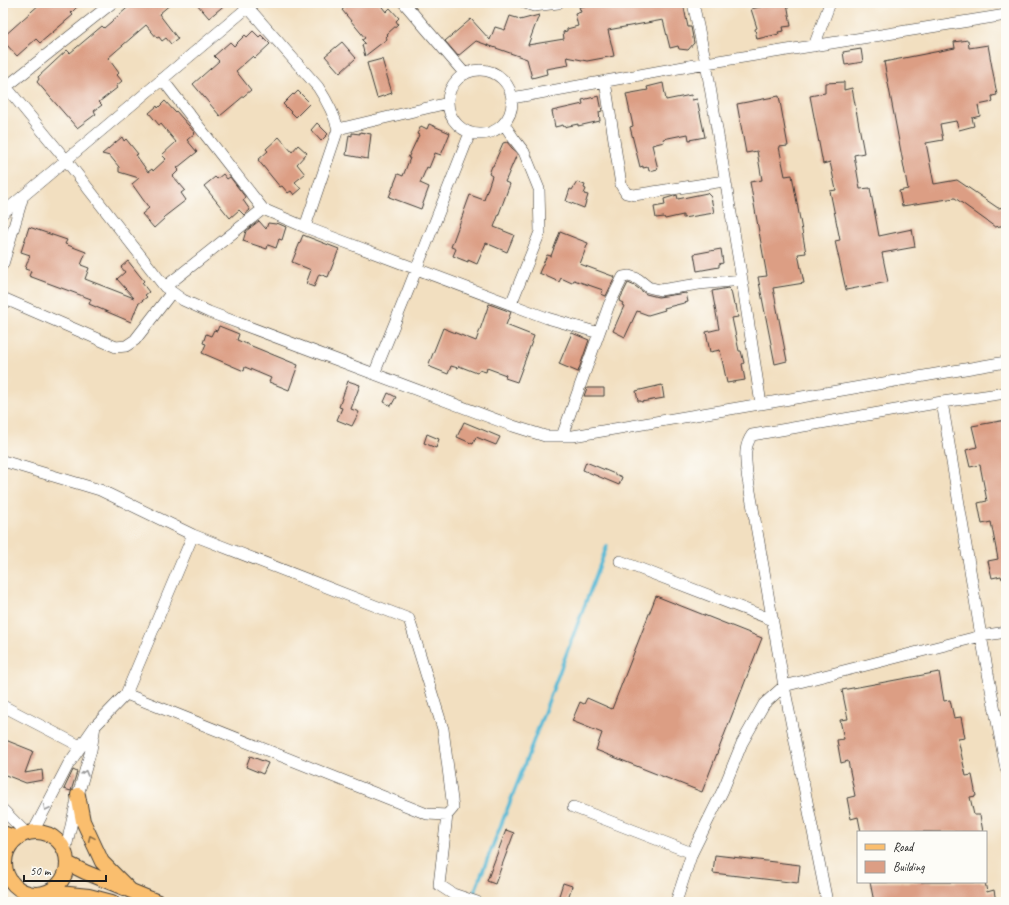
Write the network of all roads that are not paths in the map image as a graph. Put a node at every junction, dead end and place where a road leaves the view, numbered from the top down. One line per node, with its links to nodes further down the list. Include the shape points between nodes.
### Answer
1 (112, 3): 14 (street)
2 (404, 3): 11 (street)
3 (525, 3): 4 (street, via 534,6)
4 (558, 3)
5 (693, 3): 10 (street)
6 (830, 3): 9 (street)
7 (248, 5): 12 (street); 18 (street, via 318,87 328,102)
8 (1006, 15): 9 (street)
9 (814, 46): 10 (street)
10 (706, 63): 13 (street); 21 (street)
11 (465, 74): 15 (street, via 473,70 491,71 505,82); 16 (street, via 452,86)
12 (162, 79): 20 (street); 23 (street)
13 (605, 81): 15 (street); 21 (street, via 621,185 626,193 634,195)
14 (5, 85): 20 (street)
15 (512, 98): 17 (street, via 512,107)
16 (448, 103): 18 (street); 19 (street, via 454,121)
17 (504, 124): 19 (street, via 488,133); 32 (street, via 524,152 539,189 540,232)
18 (338, 129): 25 (street)
19 (470, 133): 28 (street)
20 (66, 160): 22 (street); 30 (street)
21 (724, 181): 29 (street)
22 (23, 196): 24 (street); 26 (street)
23 (263, 209): 25 (street); 30 (street)
24 (3, 213)
25 (305, 227): 28 (street)
26 (6, 243): 27 (street)
27 (3, 264)
28 (417, 268): 32 (street); 35 (street)
29 (742, 280): 33 (street, via 660,290 626,276 609,305); 38 (street)
30 (168, 290): 31 (street, via 135,340 126,346 116,347); 35 (street, via 209,312)
31 (3, 298)
32 (512, 304): 33 (street, via 547,318)
33 (599, 333): 39 (street)
34 (1006, 362): 38 (street)
35 (374, 374): 39 (street, via 512,426 546,436)
36 (1006, 393): 37 (street)
37 (942, 402): 43 (street, via 752,435 745,451 747,474); 45 (street)
38 (761, 404): 39 (street)
39 (562, 436)
40 (3, 461): 41 (street, via 100,490)
41 (193, 535): 47 (street); 55 (street, via 409,619 443,728 453,808)
42 (620, 561): 43 (street)
43 (773, 620): 46 (street)
44 (1006, 632): 45 (street)
45 (981, 636): 46 (street); 51 (street)
46 (784, 686): 58 (street, via 760,710 742,743 723,790); 67 (street)
47 (126, 694): 49 (street); 55 (street, via 427,814)
48 (3, 706): 50 (street)
49 (95, 726): 50 (street); 52 (street, one-way to 49)
50 (80, 746): 57 (street, one-way to 57)
51 (1006, 769)
52 (78, 795): 59 (street); 61 (main road, one-way to 52, via 102,862 83,821)
53 (572, 807): 58 (street)
54 (3, 810): 57 (street)
55 (447, 815): 65 (street, via 439,885 453,894)
56 (3, 833): 57 (main road)
57 (25, 834): 59 (main road, via 43,832 52,836 60,843); 60 (main road, via 10,845 6,854 4,865)
58 (692, 853): 66 (street)
59 (66, 857): 61 (main road, via 85,872); 62 (main road, via 66,872 57,887)
60 (7, 880): 62 (main road, via 18,890 33,895)
61 (131, 891): 64 (main road)
62 (49, 892): 63 (main road, via 89,896)
63 (112, 902)
64 (158, 902)
65 (477, 902)
66 (676, 902)
67 (827, 902)

